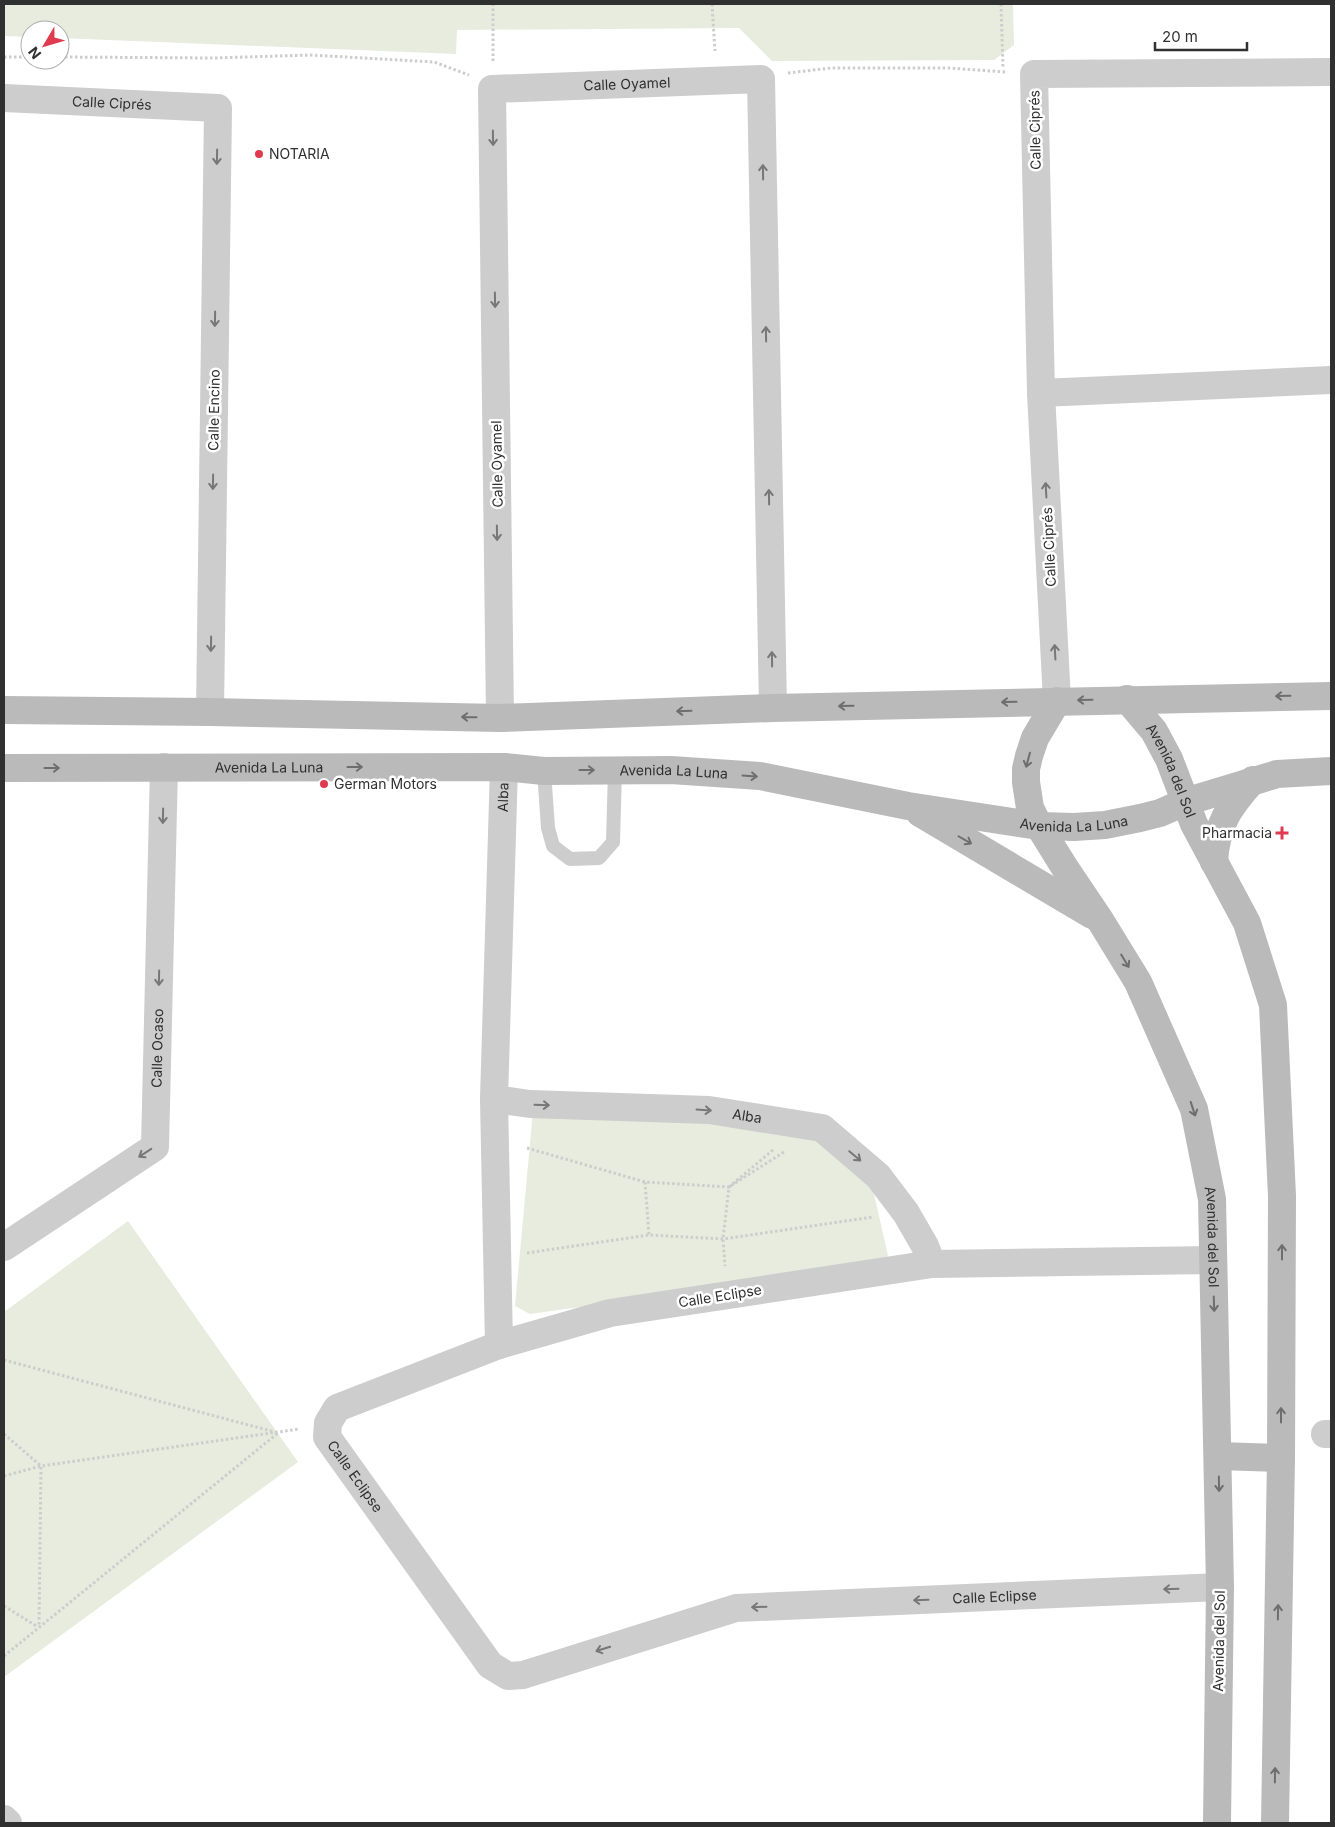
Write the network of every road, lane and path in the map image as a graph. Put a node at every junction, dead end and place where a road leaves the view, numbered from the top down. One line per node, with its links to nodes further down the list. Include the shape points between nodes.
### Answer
1 (493, 4): 12 (path)
2 (712, 4): 11 (path)
3 (1000, 4): 7 (path)
4 (4, 57): 5 (path)
5 (20, 57)
6 (70, 57): 12 (path, via 310,55 434,62 473,76)
7 (1004, 72): 9 (path); 10 (path, via 949,68 831,68)
8 (1331, 72): 9 (street, Calle Ciprés)
9 (1034, 74): 16 (street, Calle Ciprés)
10 (761, 79): 11 (street, Calle Oyamel); 20 (street, one-way to 10)
11 (717, 81): 12 (street, Calle Oyamel)
12 (492, 89): 23 (street, Calle Oyamel, one-way to 23)
13 (4, 98): 14 (street, Calle Ciprés)
14 (218, 108): 22 (street, Calle Encino, one-way to 22)
15 (1331, 380): 16 (street)
16 (1041, 393): 19 (street, Calle Ciprés, one-way to 16)
17 (1331, 696): 18 (main road, one-way to 18)
18 (1127, 699): 19 (main road, one-way to 19); 31 (main road, Avenida del Sol, via 1162,744)
19 (1057, 701): 20 (main road, one-way to 20); 33 (main road, Avenida del Sol, one-way to 33, via 1035,738 1026,769 1030,808)
20 (773, 708): 23 (main road, one-way to 23)
21 (4, 710): 22 (main road)
22 (210, 712): 23 (main road, one-way to 22)
23 (500, 718)
24 (164, 767): 25 (main road, Avenida La Luna, one-way to 25); 26 (main road, Avenida La Luna, one-way to 24); 46 (street, Calle Ocaso, one-way to 46, via 155,1147)
25 (504, 767): 28 (main road, Avenida La Luna); 36 (street, Alba)
26 (4, 768)
27 (615, 770): 28 (main road, Avenida La Luna, one-way to 27); 28 (lane, via 613,842 599,858 570,859 553,846 548,828); 32 (main road, Avenida La Luna, one-way to 32, via 760,776)
28 (544, 771)
29 (1331, 771): 30 (main road, Avenida La Luna, via 1277,774)
30 (1254, 780): 31 (main road, Avenida La Luna); 34 (main road, via 1225,816 1217,836)
31 (1185, 802): 33 (main road, Avenida La Luna, via 1160,813 1121,823 1090,827); 34 (main road, Avenida del Sol)
32 (908, 806): 33 (main road, Avenida La Luna); 35 (main road, one-way to 35)
33 (1039, 826): 35 (main road, Avenida del Sol)
34 (1214, 862): 56 (main road, Avenida del Sol, one-way to 34, via 1282,1196 1273,1005 1247,923)
35 (1100, 920): 48 (main road, Avenida del Sol, one-way to 48, via 1138,982 1194,1109 1212,1199)
36 (494, 1099): 37 (street, Alba); 51 (street, Alba)
37 (530, 1104): 38 (street, Alba, one-way to 38, via 709,1110); 39 (path)
38 (812, 1127): 42 (path); 42 (path); 43 (street, one-way to 43, via 878,1176)
39 (527, 1148): 40 (path); 41 (path)
40 (526, 1157)
41 (644, 1182): 42 (path); 44 (path)
42 (729, 1188): 45 (path)
43 (906, 1212): 45 (path); 49 (street)
44 (649, 1235): 45 (path); 47 (path)
45 (723, 1238): 50 (path)
46 (4, 1247)
47 (519, 1254)
48 (1213, 1260): 49 (street, Calle Eclipse); 55 (main road, Avenida del Sol, one-way to 55)
49 (932, 1264): 50 (street, Calle Eclipse)
50 (728, 1294): 51 (street, Calle Eclipse, via 610,1313)
51 (499, 1345): 59 (street, Calle Eclipse, one-way to 51, via 736,1608 523,1675 508,1676 490,1665 327,1437 328,1423 338,1408)
52 (4, 1360): 53 (path)
53 (278, 1433): 57 (path); 61 (path); 62 (path)
54 (4, 1434): 57 (path)
55 (1218, 1456): 56 (main road); 59 (main road, Avenida del Sol, one-way to 59)
56 (1280, 1458): 66 (main road, Avenida del Sol, one-way to 56)
57 (41, 1466): 58 (path); 61 (path)
58 (4, 1476)
59 (1220, 1587): 65 (main road, Avenida del Sol)
60 (4, 1606): 61 (path)
61 (39, 1627): 62 (path)
62 (4, 1655)
63 (4, 1819): 64 (street)
64 (8, 1823)
65 (1217, 1823)
66 (1275, 1823)

